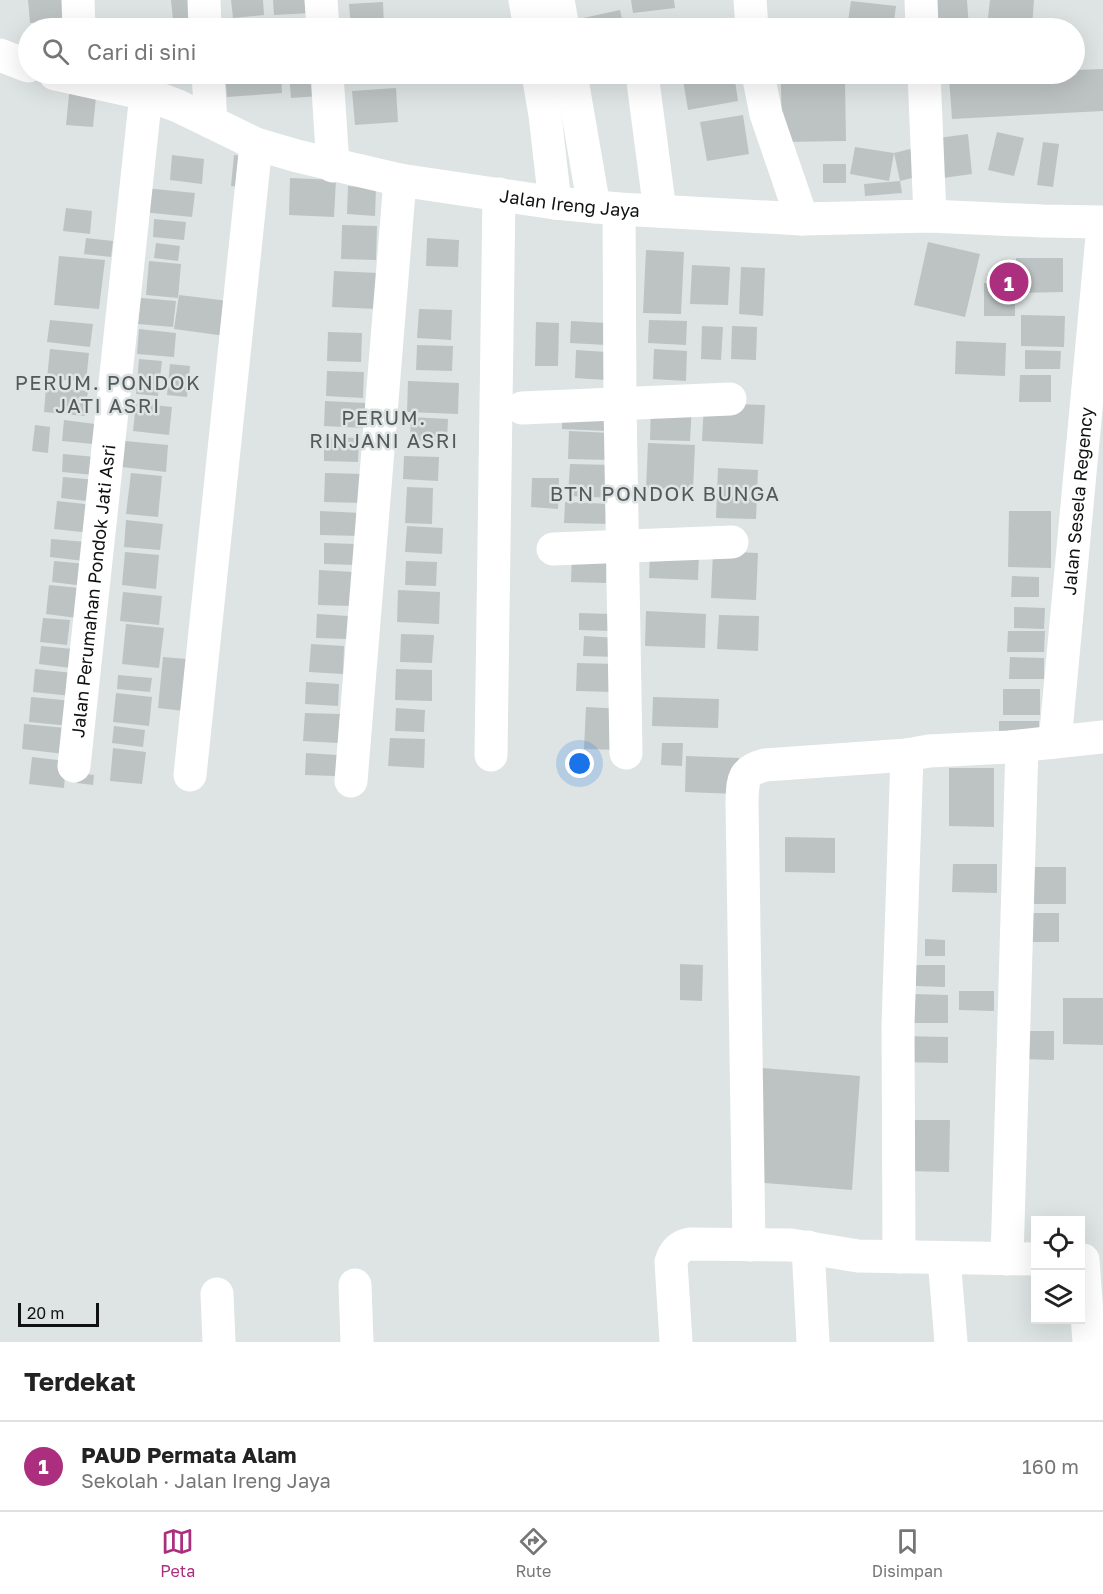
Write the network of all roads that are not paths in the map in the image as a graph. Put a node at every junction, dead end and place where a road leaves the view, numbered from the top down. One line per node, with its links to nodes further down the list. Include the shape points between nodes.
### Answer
1 (78, 0): 8 (street)
2 (204, 0): 9 (street)
3 (321, 0): 10 (street)
4 (525, 0): 11 (street)
5 (558, 0): 12 (street)
6 (750, 0): 13 (street)
7 (921, 0): 14 (street)
8 (79, 18)
9 (205, 18)
10 (322, 18)
11 (528, 18)
12 (561, 18)
13 (751, 18)
14 (922, 18)
15 (0, 55): 16 (street)
16 (18, 62)
17 (107, 84): 25 (street, Jalan Ireng Jaya)
18 (209, 84): 26 (street)
19 (328, 84): 28 (street)
20 (540, 84): 31 (street)
21 (574, 84): 32 (street)
22 (643, 84): 33 (street)
23 (760, 84): 35 (street, via 766,114)
24 (924, 84): 34 (street)
25 (146, 94): 26 (street, Jalan Ireng Jaya); 49 (street, Jalan Perumahan Pondok Jati Asri)
26 (211, 122): 27 (street, Jalan Ireng Jaya)
27 (256, 144): 28 (street, Jalan Ireng Jaya); 50 (street)
28 (333, 166): 29 (street, Jalan Ireng Jaya)
29 (400, 180): 30 (street, Jalan Ireng Jaya); 51 (street)
30 (500, 194): 31 (street, Jalan Ireng Jaya); 47 (street)
31 (555, 203): 32 (street, Jalan Ireng Jaya)
32 (606, 208): 33 (street, Jalan Ireng Jaya); 38 (street)
33 (660, 211): 35 (street, Jalan Ireng Jaya)
34 (930, 216): 35 (street, Jalan Ireng Jaya); 36 (street, Jalan Ireng Jaya)
35 (802, 219)
36 (1103, 224): 44 (street, Jalan Sesela Regency)
37 (730, 399): 38 (street)
38 (620, 404): 39 (street); 41 (street)
39 (522, 408)
40 (732, 542): 41 (street)
41 (623, 546): 42 (street); 46 (street)
42 (553, 549)
43 (1103, 737): 44 (street)
44 (1055, 742): 45 (street)
45 (1022, 746): 48 (street); 56 (street)
46 (626, 753)
47 (491, 755)
48 (907, 755): 52 (street, via 765,765 752,769 743,780); 54 (street, via 898,1024)
49 (75, 766)
50 (190, 775)
51 (351, 781)
52 (749, 1245): 53 (street); 62 (street, via 690,1244 675,1252 671,1265)
53 (808, 1247): 54 (street, via 858,1256); 63 (street)
54 (899, 1257): 55 (street)
55 (944, 1258): 56 (street); 64 (street)
56 (1021, 1259)
57 (1089, 1259): 65 (street)
58 (355, 1285): 61 (street)
59 (217, 1294): 60 (street)
60 (219, 1342)
61 (357, 1342)
62 (676, 1342)
63 (813, 1342)
64 (951, 1342)
65 (1089, 1342)

